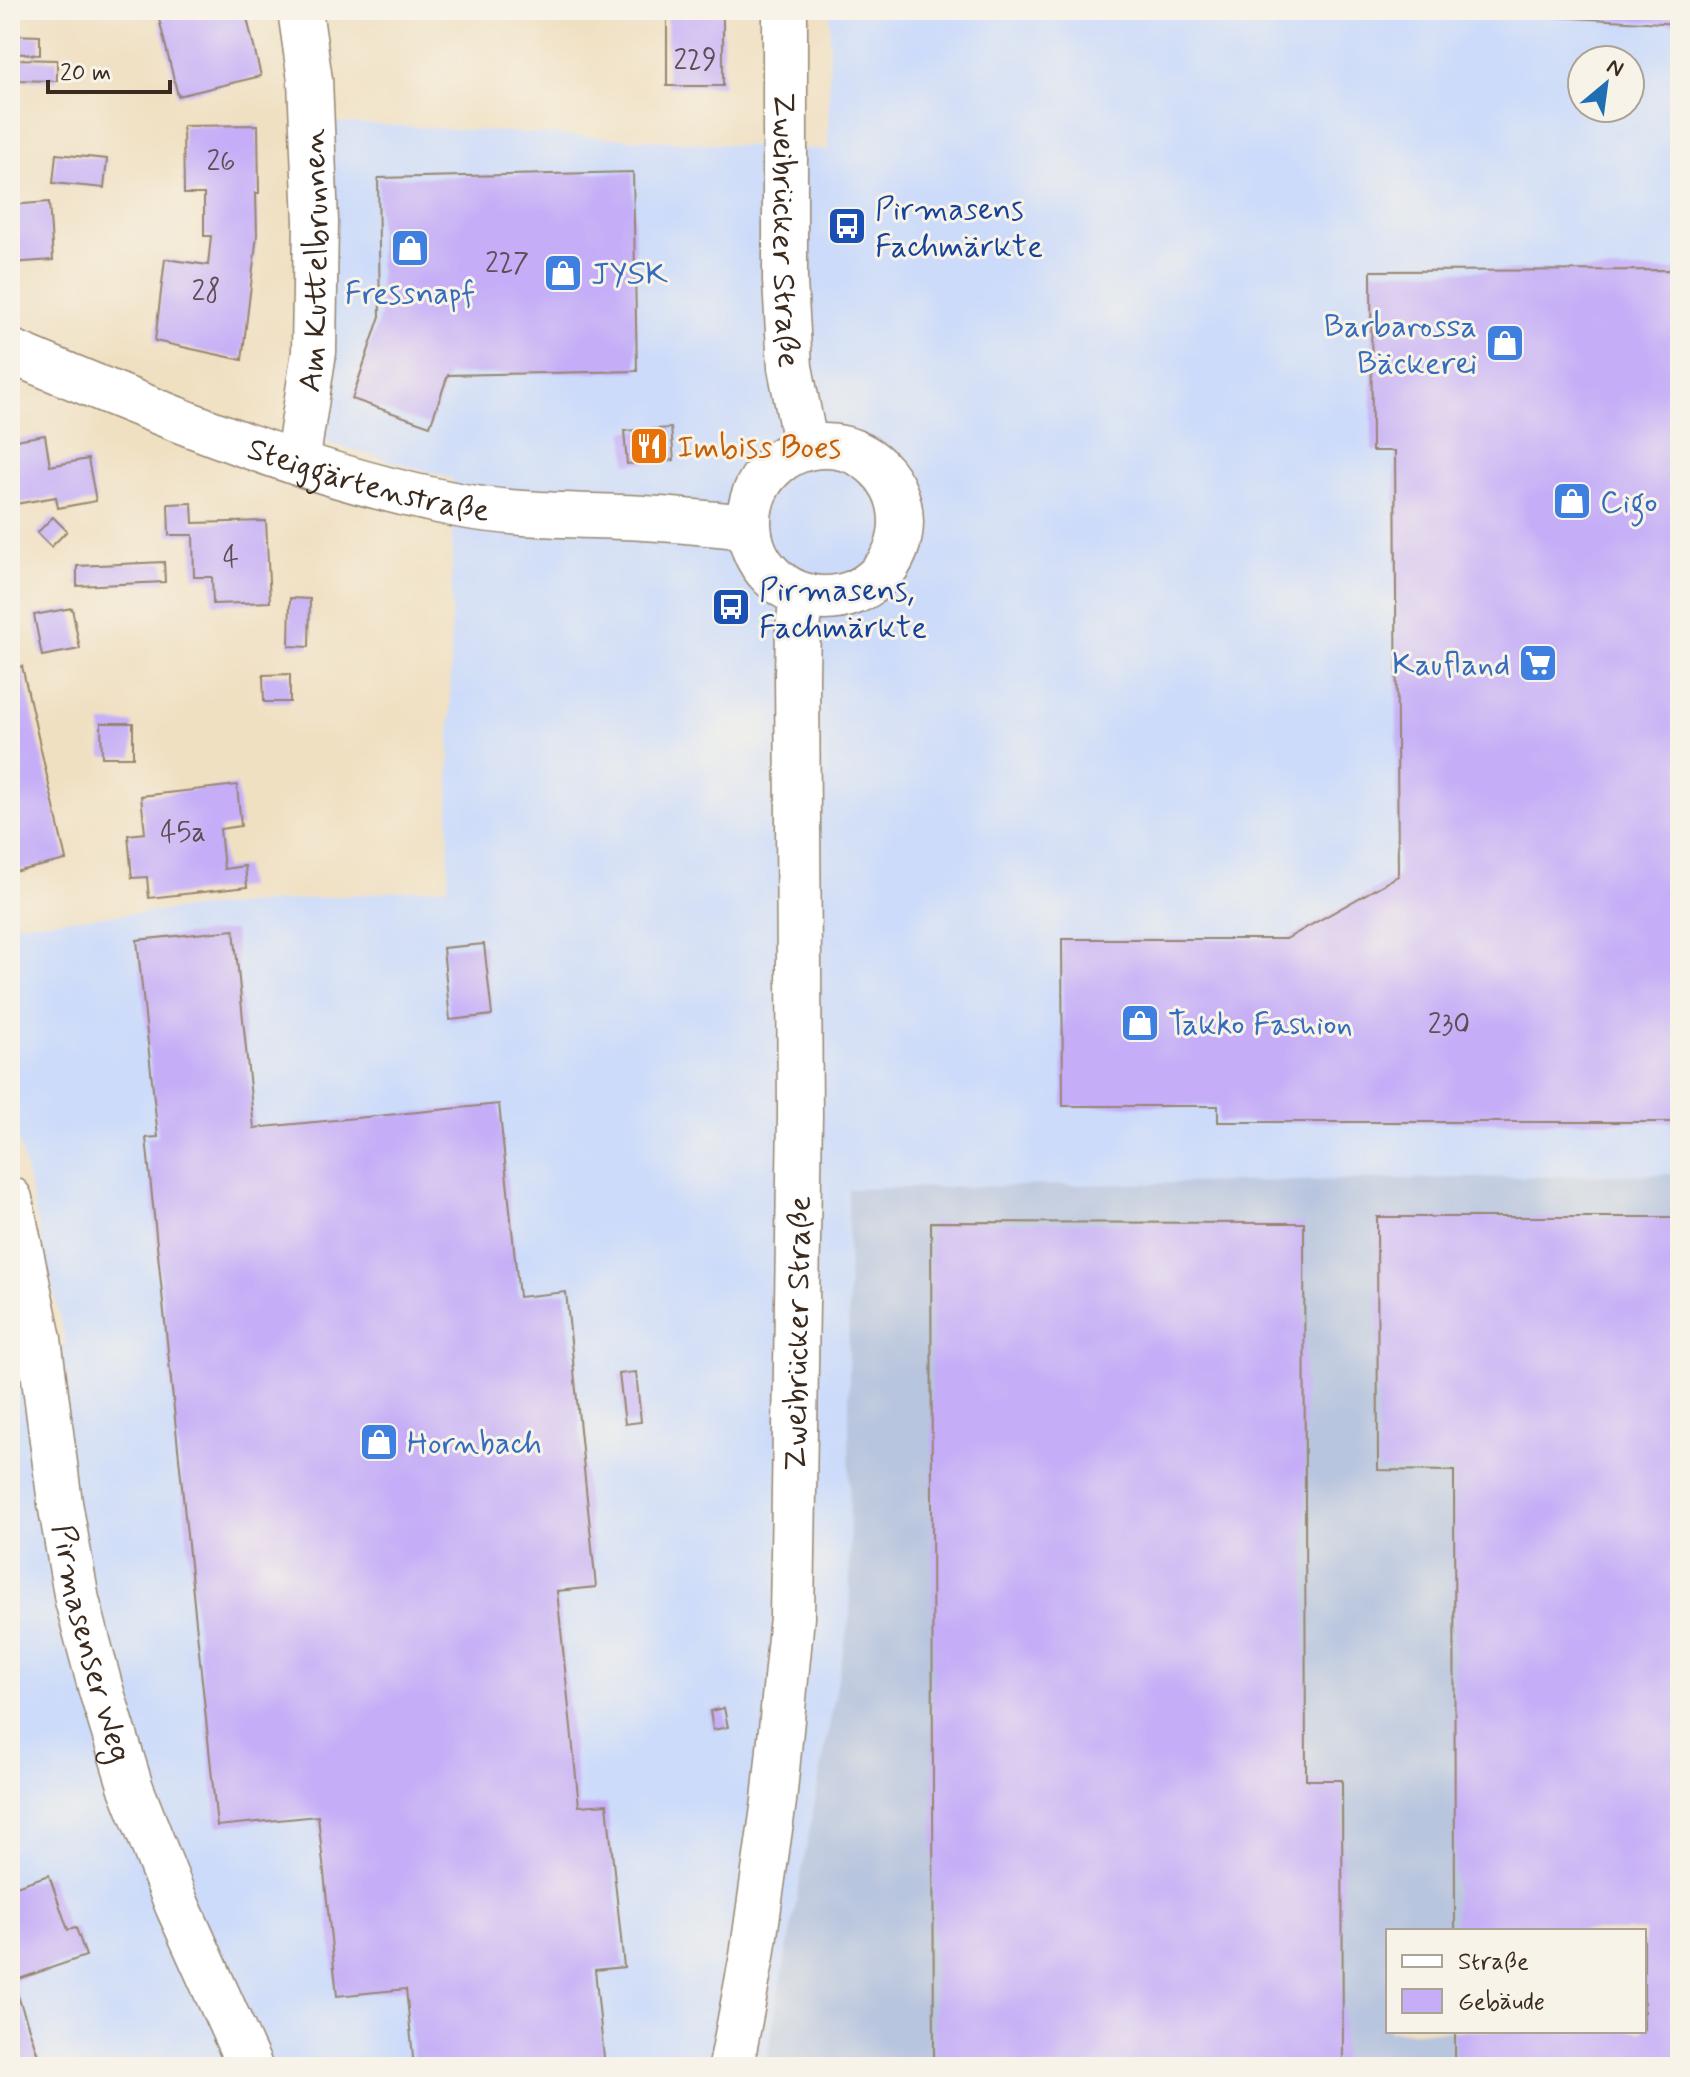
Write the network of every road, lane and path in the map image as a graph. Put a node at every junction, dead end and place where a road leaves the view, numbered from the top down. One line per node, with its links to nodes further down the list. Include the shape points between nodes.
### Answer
1 (300, 10): 5 (street, Am Kuttelbrunnen, via 310,80 316,222 314,352)
2 (785, 10): 4 (street, Zweibrücker Straße, via 785,281 790,367)
3 (10, 351): 5 (street, Steiggärtenstraße)
4 (806, 448): 6 (street, via 786,456 764,478 750,506); 7 (street, via 831,446 855,452 890,478 901,530 884,571 867,586 847,595)
5 (297, 463): 6 (street, Steiggärtenstraße, via 467,507)
6 (748, 527): 7 (street, via 764,569)
7 (802, 595): 11 (street, Zweibrücker Straße, via 797,673 800,1114 792,1617 770,1832)
8 (10, 1199): 9 (street, Pirmasenser Weg)
9 (24, 1342): 10 (street, Pirmasenser Weg, via 47,1391 77,1600 131,1788)
10 (250, 2067)
11 (731, 2067)

